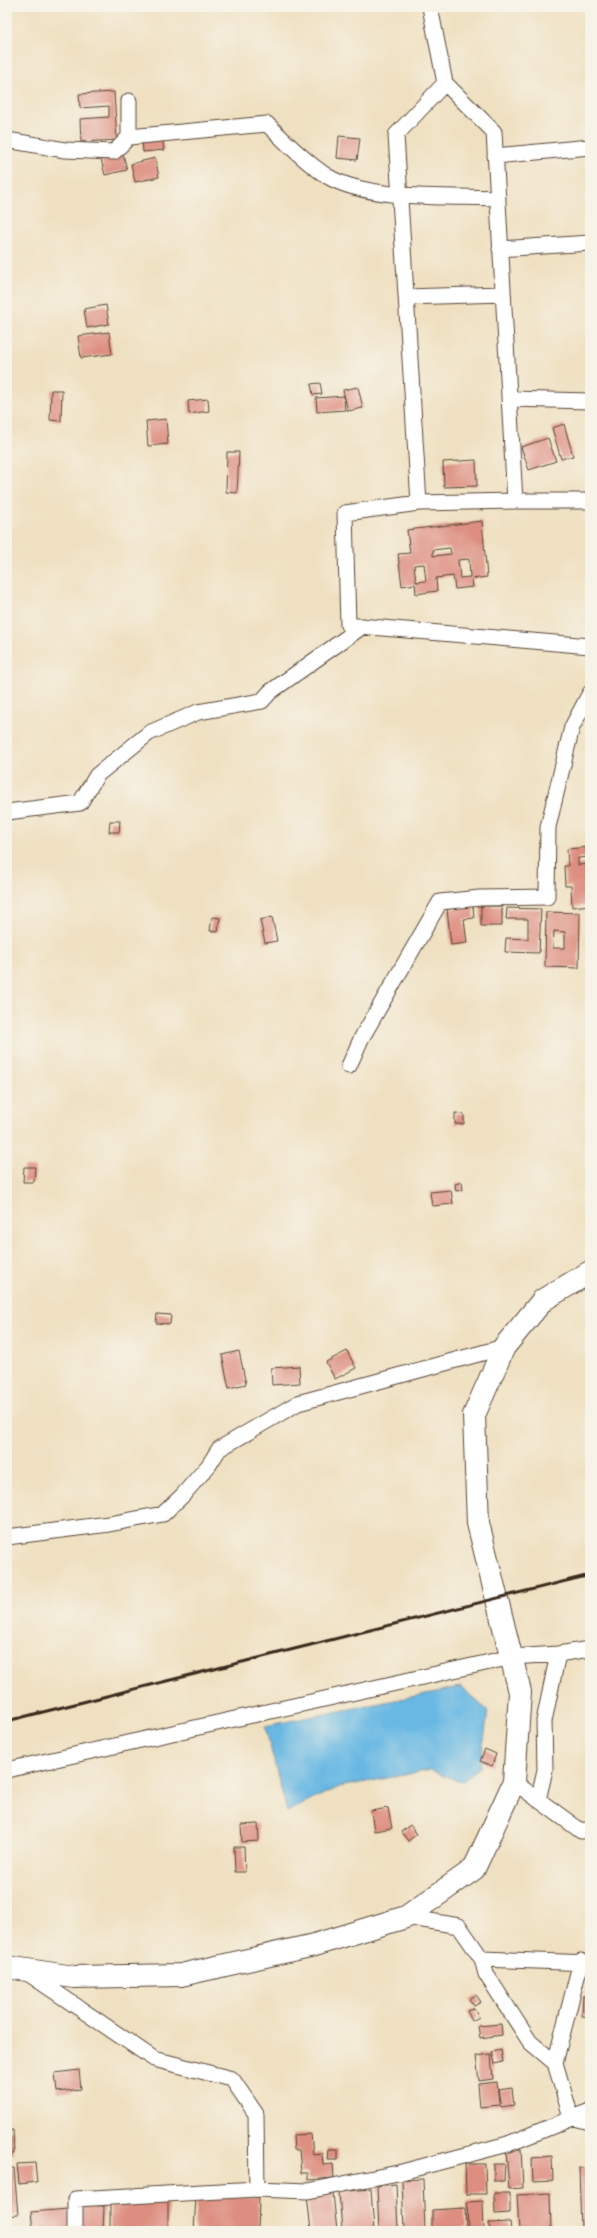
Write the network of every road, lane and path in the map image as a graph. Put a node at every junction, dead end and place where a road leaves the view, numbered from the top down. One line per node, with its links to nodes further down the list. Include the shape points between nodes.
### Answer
1 (430, 7): 2 (street)
2 (445, 83): 7 (street, via 494,132); 8 (street, via 396,135)
3 (129, 101): 4 (street)
4 (129, 137): 5 (street, via 114,152 65,150); 8 (street, via 267,124 300,156 327,176 348,186)
5 (7, 140)
6 (590, 147): 7 (street)
7 (495, 156): 9 (street)
8 (399, 194): 9 (street); 13 (street)
9 (498, 198): 11 (street)
10 (590, 243): 11 (street)
11 (500, 249): 12 (street)
12 (503, 294): 13 (street); 14 (street)
13 (407, 297): 18 (street)
14 (509, 400): 15 (street); 17 (street)
15 (590, 401)
16 (590, 500): 17 (street)
17 (515, 501): 18 (street)
18 (419, 503): 19 (street, via 345,513 348,625)
19 (363, 626): 20 (street); 22 (street, via 270,692 262,701 198,712 149,733 97,775 80,803)
20 (590, 646)
21 (590, 693): 23 (street, via 572,727 548,827 547,896 440,902)
22 (7, 812)
23 (349, 1066)
24 (590, 1272): 25 (main road, via 543,1300)
25 (504, 1347): 26 (street, via 298,1403 219,1449 209,1465 163,1514); 29 (main road, via 474,1415 478,1523)
26 (7, 1538)
27 (590, 1650): 28 (street)
28 (558, 1654): 29 (street); 32 (street, via 544,1721 546,1770)
29 (512, 1657): 30 (street); 31 (main road, via 520,1692)
30 (7, 1770)
31 (514, 1782): 32 (street); 34 (main road, via 474,1869)
32 (538, 1800): 33 (street, via 581,1831)
33 (590, 1829)
34 (406, 1916): 35 (street, via 460,1926); 37 (main road, via 314,1945 181,1974 74,1977)
35 (482, 1960): 36 (street); 38 (street, via 486,1974 530,2042)
36 (585, 1962): 38 (street)
37 (14, 1968): 42 (street, via 154,2059 232,2079 256,2114)
38 (555, 2063): 40 (street)
39 (590, 2111): 40 (street)
40 (570, 2117): 41 (street); 42 (street, via 508,2144 398,2173 308,2191)
41 (590, 2122)
42 (257, 2189): 43 (street, via 75,2200)
43 (75, 2231)

